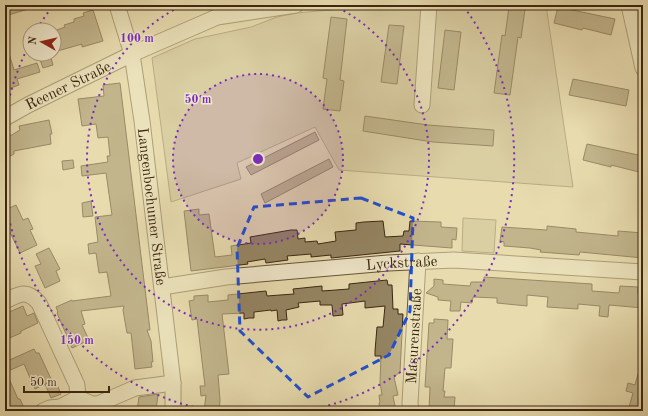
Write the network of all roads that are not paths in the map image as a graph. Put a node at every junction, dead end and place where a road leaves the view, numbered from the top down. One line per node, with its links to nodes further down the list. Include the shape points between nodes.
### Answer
1 (117, 5): 5 (street, Langenbochumer Straße)
2 (296, 5): 5 (street, Reener Straße, via 218,17)
3 (429, 5): 7 (street)
4 (629, 5): 6 (street)
5 (132, 54): 8 (street, Reener Straße, via 28,104); 11 (street, Langenbochumer Straße)
6 (643, 68)
7 (422, 105)
8 (5, 118)
9 (418, 261): 10 (street, Lyckstraße, via 454,260); 11 (street, Lyckstraße, via 226,277); 17 (street, Masurenstraße)
10 (643, 272)
11 (162, 287): 13 (street, Langenbochumer Straße)
12 (5, 301): 14 (street, via 25,293 39,303 77,385)
13 (173, 383): 14 (street, via 135,388 98,404); 16 (street, Langenbochumer Straße)
14 (78, 398): 15 (street, via 60,407)
15 (43, 411)
16 (173, 411)
17 (411, 411)

